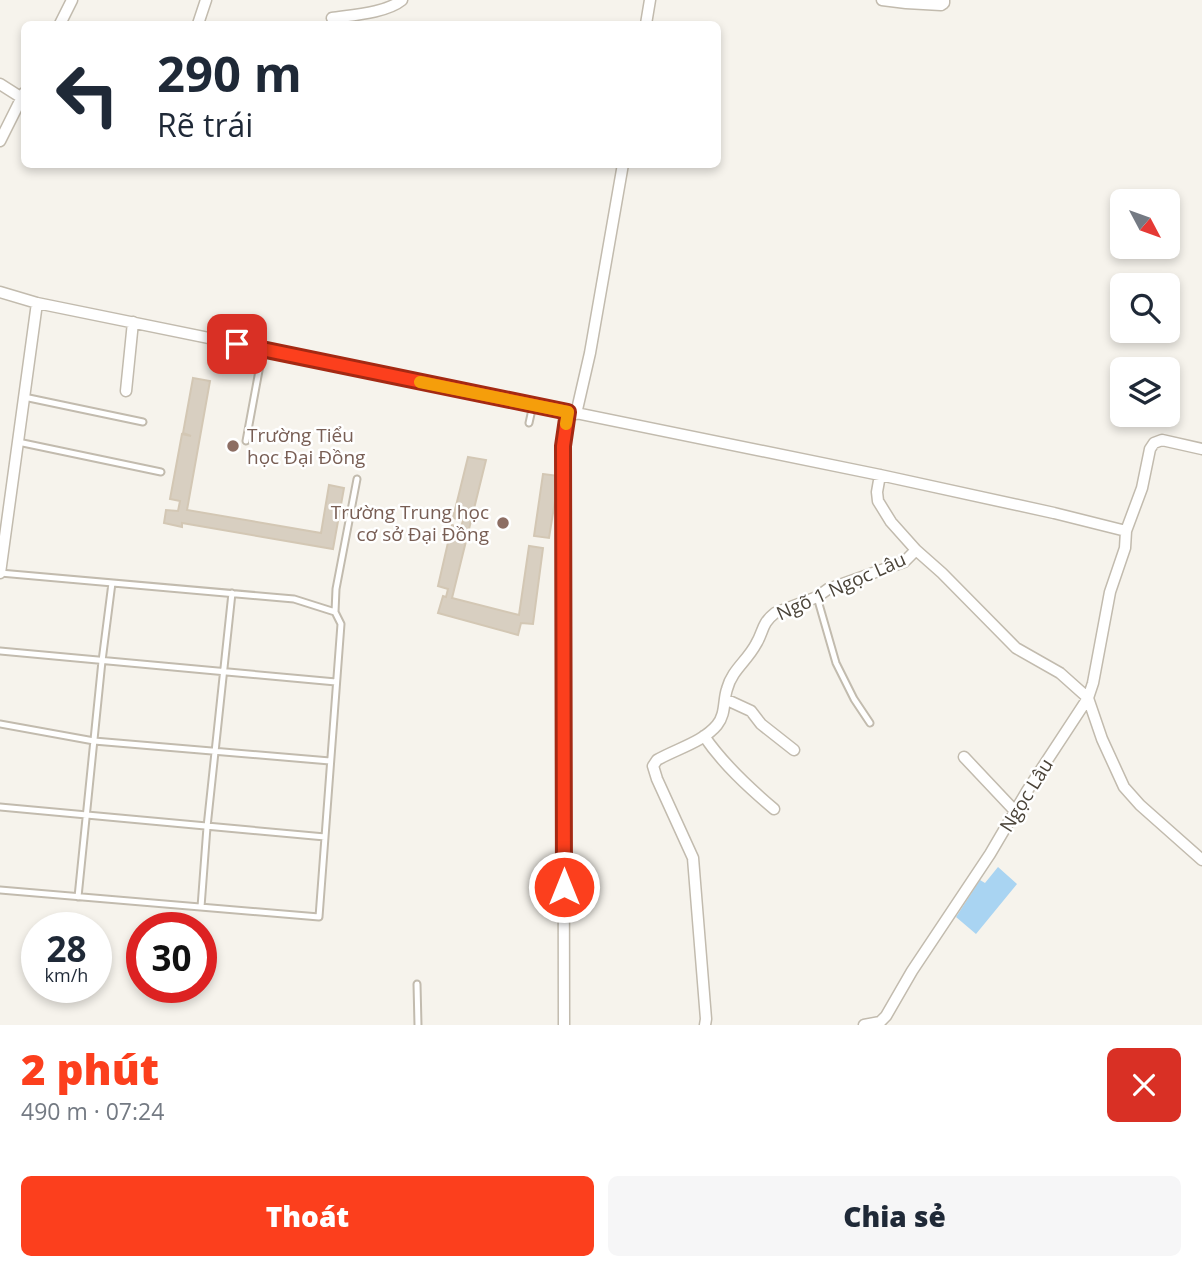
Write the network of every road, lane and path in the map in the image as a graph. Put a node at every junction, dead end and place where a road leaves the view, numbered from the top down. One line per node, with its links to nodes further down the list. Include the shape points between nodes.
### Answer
1 (72, 0): 8 (street)
2 (206, 0): 9 (street)
3 (402, 0): 7 (street, via 383,9)
4 (650, 0): 10 (street)
5 (882, 0): 6 (street, via 941,5)
6 (944, 0)
7 (332, 18)
8 (62, 21)
9 (199, 21)
10 (646, 21)
11 (0, 85): 12 (street)
12 (21, 94)
13 (21, 99): 14 (street)
14 (0, 141)
15 (622, 168): 23 (street, via 590,353)
16 (0, 292): 17 (street)
17 (37, 303): 18 (street); 21 (street)
18 (133, 322): 19 (street); 20 (street)
19 (263, 349): 22 (street); 26 (lane)
20 (126, 391)
21 (24, 397): 24 (lane); 27 (street)
22 (533, 405): 23 (street); 25 (lane)
23 (572, 413): 30 (street); 65 (street, via 563,446)
24 (143, 422)
25 (529, 423)
26 (246, 441)
27 (18, 442): 29 (lane); 34 (street)
28 (1202, 449): 32 (street, Ngọc Lâu, via 1162,440 1154,443)
29 (161, 472)
30 (880, 475): 32 (street); 33 (street, via 877,496 882,509)
31 (356, 479): 38 (lane)
32 (1126, 531): 43 (street, Ngọc Lâu)
33 (916, 550): 37 (street, Ngõ 1 Ngọc Lâu, via 904,562); 43 (street, via 1016,648 1060,673)
34 (0, 573): 35 (lane)
35 (112, 583): 36 (lane); 40 (lane)
36 (232, 593): 38 (lane, via 294,599); 41 (lane)
37 (817, 597): 44 (street, Ngõ 1 Ngọc Lâu, via 775,614 765,623 758,641 732,674); 45 (lane, via 836,663)
38 (335, 612): 42 (lane, via 341,624)
39 (0, 651): 40 (lane)
40 (102, 661): 41 (lane); 48 (lane)
41 (225, 672): 42 (lane); 50 (lane)
42 (336, 682): 52 (lane)
43 (1088, 698): 55 (street, Ngọc Lâu); 59 (street, via 1124,786)
44 (725, 699): 47 (street, Ngõ 1 Ngọc Lâu, via 716,727); 49 (street, via 751,711)
45 (870, 723)
46 (0, 724): 48 (lane)
47 (704, 736): 54 (street, via 719,757); 66 (street, Ngõ 1 Ngọc Lâu, via 653,766 693,858)
48 (94, 741): 50 (lane); 56 (lane)
49 (794, 750)
50 (215, 751): 52 (lane); 57 (lane)
51 (964, 757): 55 (street)
52 (330, 761): 58 (lane)
53 (0, 807): 56 (lane)
54 (774, 809)
55 (1015, 811): 67 (street, Ngọc Lâu, via 886,1016)
56 (86, 815): 57 (lane); 61 (lane)
57 (207, 827): 58 (lane); 62 (lane)
58 (325, 837): 62 (lane, via 319,917)
59 (1202, 860)
60 (0, 890): 61 (lane)
61 (78, 897): 62 (lane)
62 (201, 907)
63 (417, 984): 64 (lane)
64 (418, 1025)
65 (564, 1025)
66 (705, 1025)
67 (864, 1025)

